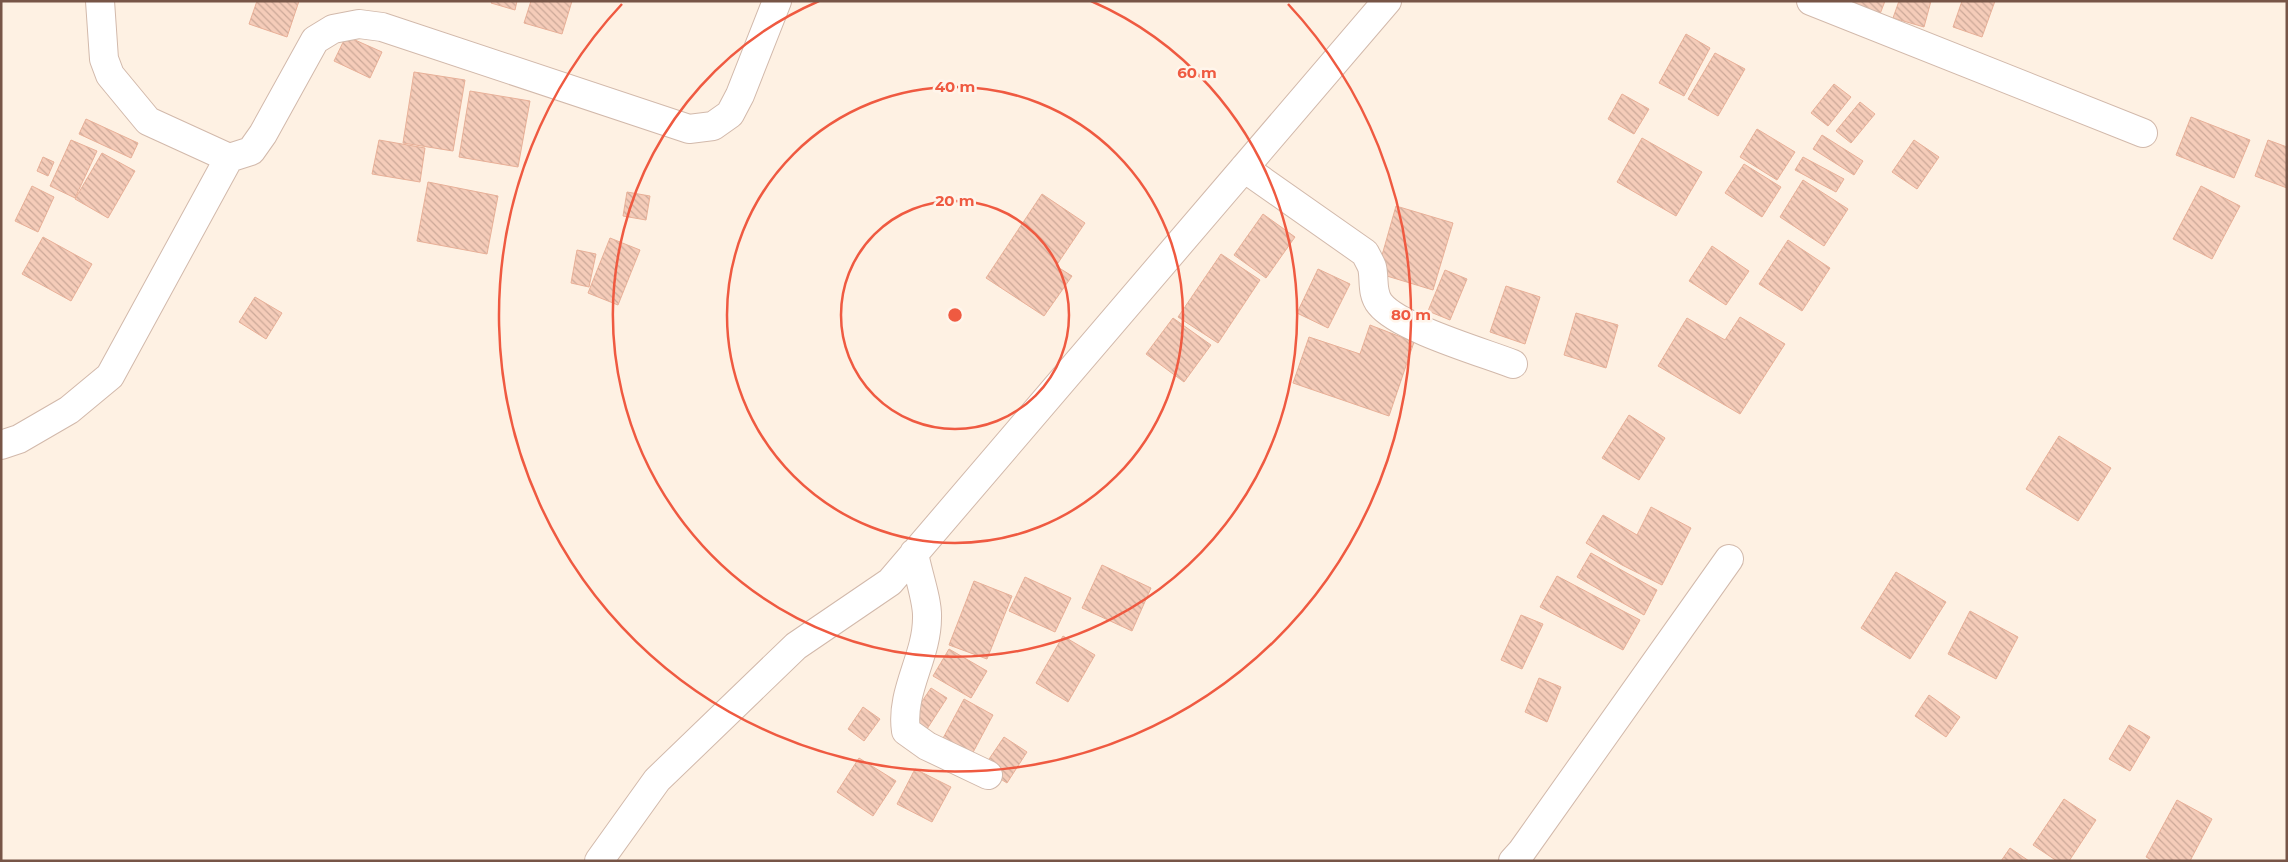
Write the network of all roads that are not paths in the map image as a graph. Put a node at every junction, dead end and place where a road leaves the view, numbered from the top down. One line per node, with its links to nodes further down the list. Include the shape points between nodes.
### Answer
1 (100, 1): 6 (street, via 104,59 110,75 141,113 148,121)
2 (777, 1): 6 (street, via 740,96 730,114 713,126 690,129 382,27 359,24 333,29 315,40 251,151)
3 (1386, 1): 7 (street)
4 (1812, 1): 5 (street)
5 (2143, 133)
6 (229, 158): 9 (street, via 110,376 69,410 19,439)
7 (1244, 168): 8 (street, via 1365,253 1372,267 1375,295 1389,312 1412,327); 10 (street)
8 (1513, 364)
9 (1, 444)
10 (914, 554): 12 (street, via 927,617 904,715 906,731 927,746); 13 (street, via 890,582 796,646 657,780)
11 (1729, 558): 14 (street)
12 (988, 775)
13 (599, 861)
14 (1513, 861)

